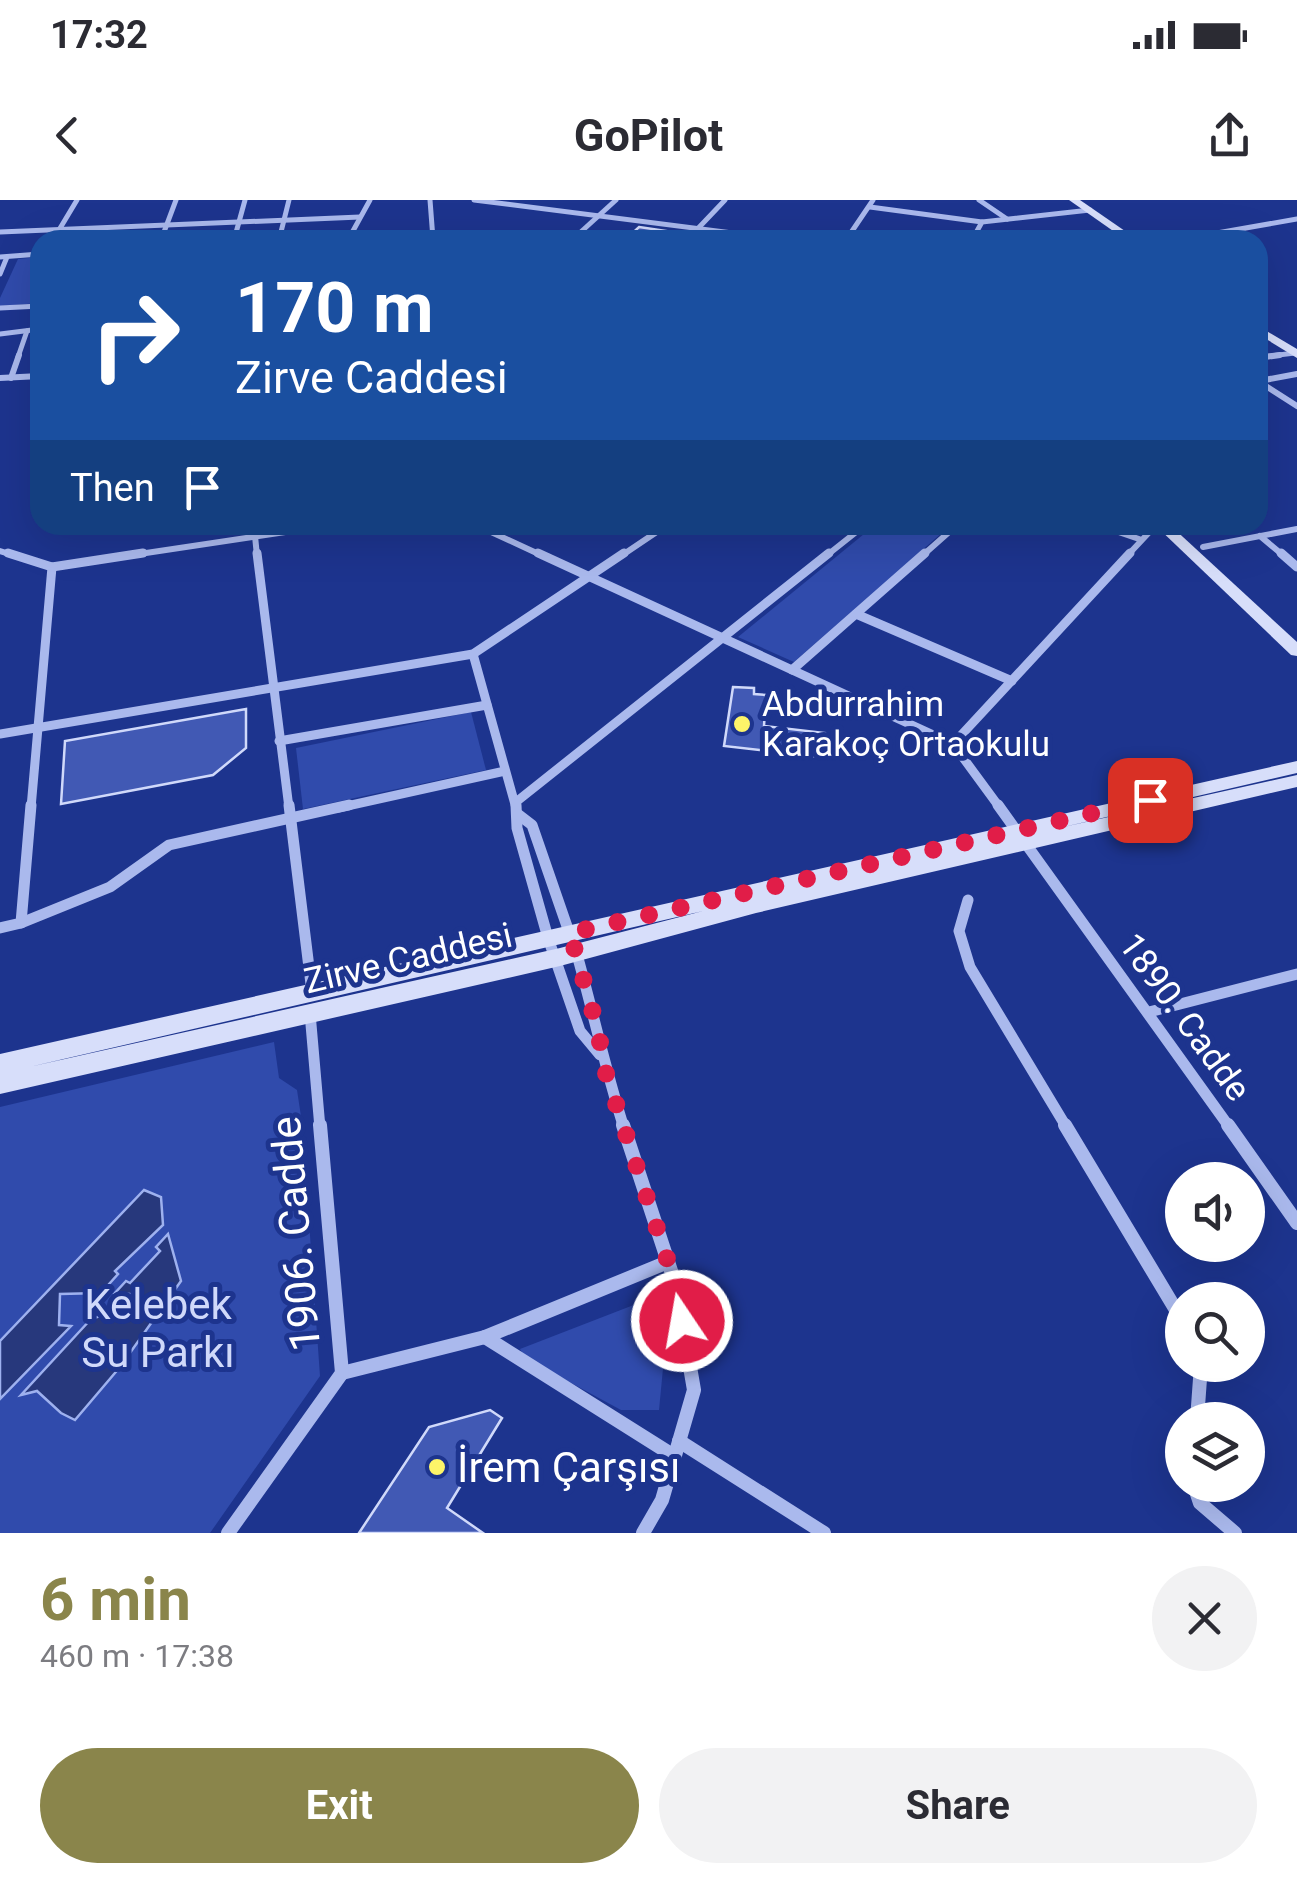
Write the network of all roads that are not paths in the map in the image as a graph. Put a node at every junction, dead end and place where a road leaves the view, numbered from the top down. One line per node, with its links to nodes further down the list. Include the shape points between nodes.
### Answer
1 (77, 200): 24 (street)
2 (176, 200): 22 (street)
3 (245, 200): 20 (street)
4 (289, 200): 18 (street)
5 (370, 200): 16 (street)
6 (430, 200): 30 (street)
7 (474, 200): 12 (street)
8 (616, 200): 15 (street)
9 (726, 200): 23 (street)
10 (979, 200): 19 (street)
11 (1074, 200): 14 (main road)
12 (512, 202): 15 (street)
13 (872, 204): 21 (street); 33 (street)
14 (1090, 210): 19 (street); 35 (main road)
15 (598, 215): 23 (street); 31 (street)
16 (360, 217): 18 (street); 29 (street)
17 (1297, 218): 36 (street)
18 (282, 219): 20 (street); 28 (street)
19 (1008, 220): 21 (street)
20 (240, 221): 22 (street); 27 (street)
21 (982, 222): 34 (street)
22 (169, 224): 24 (street); 26 (street)
23 (698, 228): 32 (street)
24 (61, 229): 25 (street)
25 (41, 230)
26 (166, 230)
27 (237, 230)
28 (280, 230)
29 (353, 230)
30 (432, 230)
31 (582, 230)
32 (713, 230)
33 (853, 230)
34 (978, 230)
35 (1119, 230)
36 (1232, 230)
37 (30, 231): 38 (street)
38 (0, 232)
39 (30, 255): 40 (street)
40 (4, 257): 41 (street)
41 (0, 274)
42 (30, 306): 43 (street)
43 (0, 308)
44 (27, 330): 45 (street); 46 (street); 53 (street)
45 (30, 330)
46 (0, 334)
47 (1268, 336): 48 (main road)
48 (1296, 354): 49 (street)
49 (1268, 357)
50 (1297, 374): 54 (street)
51 (30, 377): 53 (street)
52 (0, 378): 53 (street)
53 (11, 378)
54 (1268, 379)
55 (1268, 387): 56 (street)
56 (1297, 406)
57 (1297, 529): 58 (street)
58 (1268, 534)
59 (262, 535): 69 (street)
60 (498, 535): 76 (street)
61 (651, 535): 76 (street)
62 (852, 535): 79 (street)
63 (947, 535): 77 (street)
64 (1127, 535): 71 (street)
65 (1145, 535): 71 (street)
66 (1170, 535): 80 (main road)
67 (1190, 535): 72 (main road)
68 (1265, 535): 70 (street)
69 (255, 536): 75 (street); 84 (street, 1906. Cadde)
70 (1260, 536): 72 (street); 74 (street)
71 (1139, 539): 83 (street)
72 (1203, 547): 78 (main road)
73 (0, 551): 75 (street)
74 (1297, 566)
75 (52, 567): 86 (street)
76 (589, 577): 79 (street); 81 (street)
77 (856, 614): 82 (street); 83 (street)
78 (1297, 633)
79 (722, 639): 82 (street); 93 (street)
80 (1297, 650)
81 (473, 654): 84 (street); 85 (street)
82 (792, 670): 89 (street)
83 (1012, 681): 89 (street)
84 (272, 687): 86 (street); 88 (street, 1906. Cadde)
85 (487, 705): 88 (street); 91 (street)
86 (38, 727): 87 (street); 98 (street)
87 (0, 734)
88 (279, 742): 95 (street, 1906. Cadde)
89 (953, 744): 96 (street, 1890. Cadde)
90 (1297, 767): 96 (main road, Zirve Caddesi)
91 (505, 771): 93 (street); 95 (street)
92 (1297, 781): 96 (main road, Zirve Caddesi)
93 (516, 802): 94 (street)
94 (520, 815): 100 (street, via 518,828); 100 (street, via 532,825)
95 (288, 818): 98 (street, via 170,845 110,887); 102 (street, 1906. Cadde)
96 (1020, 838): 100 (main road, Zirve Caddesi, via 756,906); 103 (street, 1890. Cadde)
97 (968, 900): 109 (street, via 958,930 970,967)
98 (21, 923): 99 (street)
99 (0, 928)
100 (562, 946): 102 (main road, Zirve Caddesi); 104 (street, via 600,1037); 104 (street, via 580,1031)
101 (1297, 974): 103 (street)
102 (311, 1002): 105 (main road, Zirve Caddesi); 106 (main road, Zirve Caddesi); 111 (street, 1906. Cadde)
103 (1149, 1012): 107 (street, 1890. Cadde)
104 (600, 1055): 108 (street)
105 (0, 1064)
106 (0, 1084)
107 (1297, 1223)
108 (668, 1262): 110 (street); 112 (street, via 694,1390)
109 (1165, 1292)
110 (485, 1337): 111 (street); 112 (street)
111 (342, 1373): 114 (street, 1906. Cadde)
112 (677, 1449): 115 (street, via 662,1500); 116 (street)
113 (1199, 1502): 117 (street)
114 (228, 1533)
115 (643, 1533)
116 (824, 1533)
117 (1235, 1533)

